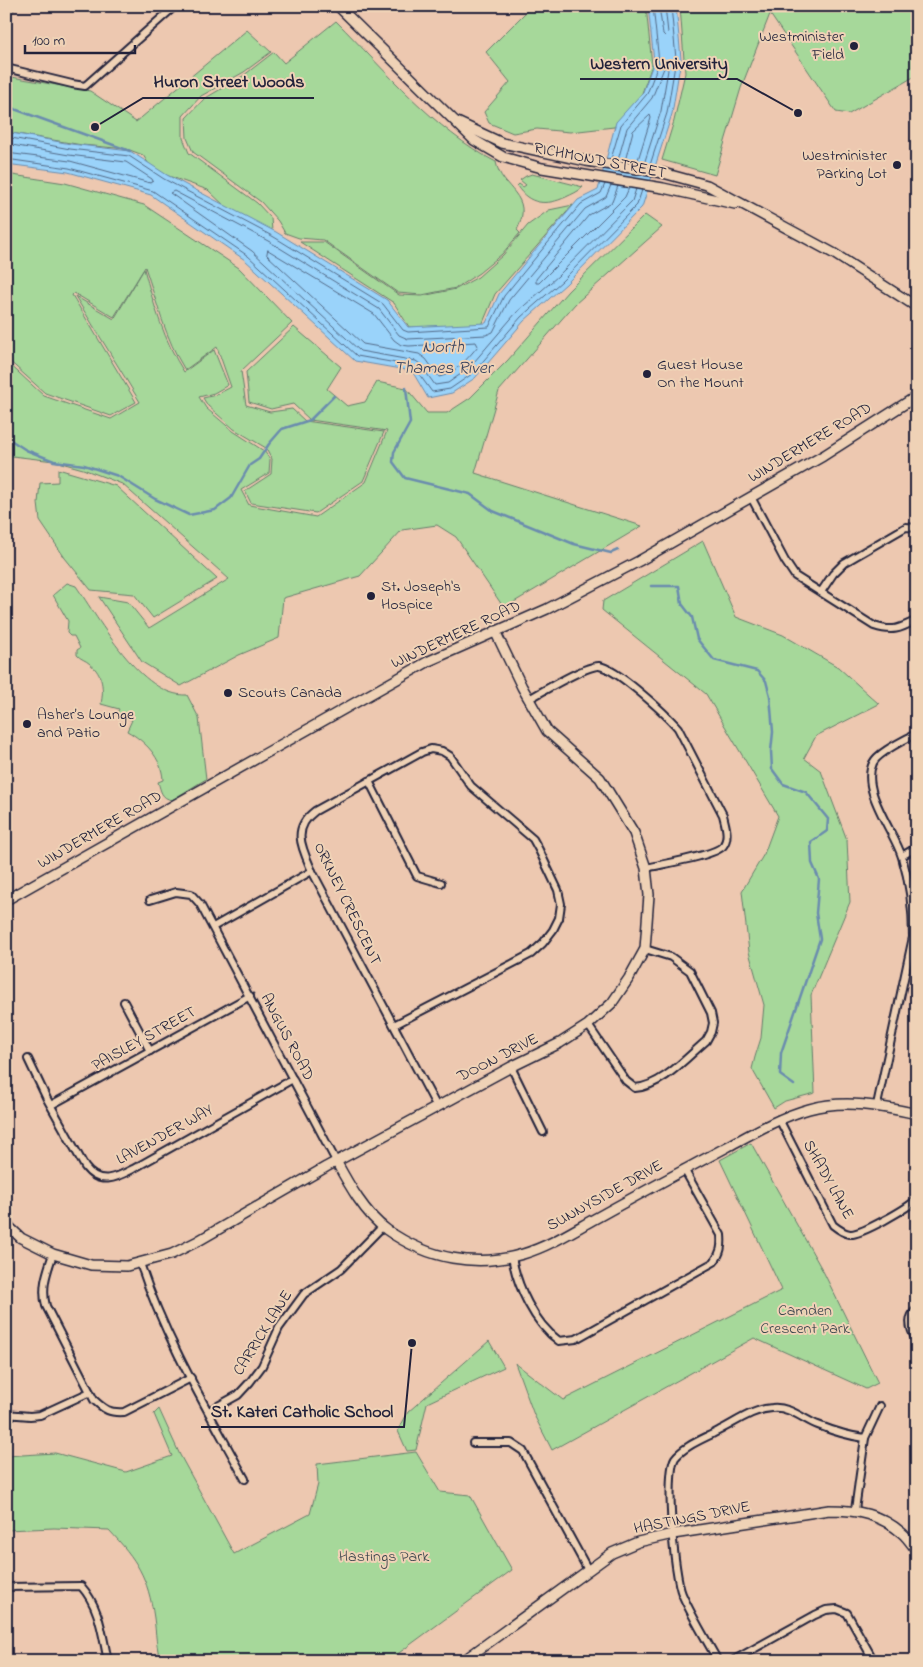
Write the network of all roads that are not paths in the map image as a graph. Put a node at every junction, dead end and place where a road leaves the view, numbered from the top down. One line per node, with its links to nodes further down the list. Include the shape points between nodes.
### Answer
1 (11, 6): 4 (street)
2 (175, 6): 5 (street, via 85,86)
3 (338, 6): 6 (street, RICHMOND STREET)
4 (6, 10)
5 (6, 68)
6 (457, 122): 7 (street, RICHMOND STREET, via 502,143 663,173 707,185); 7 (street, RICHMOND STREET, via 474,140 503,156 542,168 663,188)
7 (748, 207): 8 (street, RICHMOND STREET, via 833,252)
8 (917, 307)
9 (917, 396): 10 (street, WINDERMERE ROAD)
10 (751, 497): 12 (street, via 795,576); 14 (street, WINDERMERE ROAD, via 639,561 547,609)
11 (917, 528): 12 (street, via 906,527 844,563)
12 (821, 592): 13 (street, via 874,626 888,630)
13 (917, 620)
14 (495, 631): 15 (street, DOON DRIVE); 23 (street, WINDERMERE ROAD, via 429,661)
15 (529, 699): 20 (street, DOON DRIVE, via 547,732 600,778 634,833); 20 (street, via 588,668 598,666 613,672 678,728 723,815 726,839 722,846 709,853)
16 (917, 733): 19 (street, via 878,756 870,772 872,791)
17 (369, 781): 21 (street, ORKNEY CRESCENT, via 306,818 300,839); 22 (street, via 417,876); 30 (street, ORKNEY CRESCENT, via 431,749 450,756 465,780 533,839 562,904 553,930 531,954)
18 (917, 847): 19 (street)
19 (902, 856): 26 (street, via 911,893)
20 (646, 868): 27 (street, DOON DRIVE, via 649,895)
21 (312, 871): 25 (street); 30 (street, ORKNEY CRESCENT)
22 (441, 882)
23 (6, 900)
24 (150, 900): 25 (street, ANGUS ROAD, via 176,892 192,894)
25 (213, 926): 28 (street, ANGUS ROAD)
26 (915, 937): 36 (street)
27 (645, 949): 31 (street, DOON DRIVE, via 612,1003); 31 (street, via 671,957 690,971 713,1023 706,1041 657,1083 635,1088 626,1081)
28 (250, 996): 32 (street, PAISLEY STREET); 35 (street, ANGUS ROAD)
29 (124, 1002): 32 (street)
30 (394, 1025): 38 (street, ORKNEY CRESCENT)
31 (588, 1025): 34 (street, DOON DRIVE)
32 (150, 1051): 37 (street, PAISLEY STREET)
33 (28, 1059): 37 (street)
34 (511, 1067): 38 (street, DOON DRIVE); 41 (street)
35 (293, 1080): 37 (street, LAVENDER WAY, via 114,1178 102,1179 90,1174); 42 (street, ANGUS ROAD)
36 (877, 1105): 39 (street, SUNNYSIDE DRIVE); 40 (street, SUNNYSIDE DRIVE, via 825,1105)
37 (51, 1106)
38 (437, 1107): 42 (street, DOON DRIVE)
39 (917, 1114)
40 (779, 1119): 43 (street, SUNNYSIDE DRIVE); 44 (street, SHADY LANE, via 833,1225 841,1232 864,1231)
41 (543, 1132)
42 (336, 1161): 46 (street, SUNNYSIDE DRIVE, via 354,1193); 49 (street, DOON DRIVE, via 198,1241 172,1254)
43 (684, 1169): 48 (street, SUNNYSIDE DRIVE, via 551,1243); 48 (street, via 721,1235 719,1255 714,1262 576,1339 559,1341 549,1334 520,1288)
44 (917, 1200)
45 (6, 1224): 47 (street, DOON DRIVE, via 21,1238)
46 (384, 1226): 48 (street, SUNNYSIDE DRIVE, via 412,1244 450,1259); 55 (street, CARRICK LANE, via 341,1269 304,1294 279,1328 262,1366 250,1382 238,1395)
47 (53, 1254): 49 (street, DOON DRIVE, via 92,1265); 53 (street, via 43,1295)
48 (512, 1257)
49 (140, 1263): 52 (street, via 153,1301)
50 (917, 1309): 51 (street, via 912,1312 910,1320)
51 (917, 1341)
52 (191, 1378): 53 (street, via 124,1412 112,1413 94,1400); 55 (street)
53 (90, 1392): 56 (street, via 40,1415)
54 (880, 1406): 57 (street)
55 (209, 1412): 59 (street)
56 (6, 1414)
57 (865, 1438): 60 (street); 61 (street, via 844,1436 790,1411 774,1407 758,1410 685,1449 674,1460 670,1477)
58 (473, 1444): 63 (street, via 511,1443 523,1451)
59 (245, 1479)
60 (855, 1510): 61 (street, HASTINGS DRIVE, via 829,1510); 62 (street, HASTINGS DRIVE, via 880,1518 896,1528)
61 (673, 1534): 63 (street, HASTINGS DRIVE, via 638,1542 612,1553); 67 (street, via 682,1592)
62 (917, 1551)
63 (588, 1570): 66 (street, HASTINGS DRIVE)
64 (6, 1587): 65 (street, via 81,1586 98,1610)
65 (108, 1661)
66 (463, 1661)
67 (718, 1661)
68 (732, 1661): 69 (street, via 814,1615 837,1609 847,1613)
69 (874, 1661)

